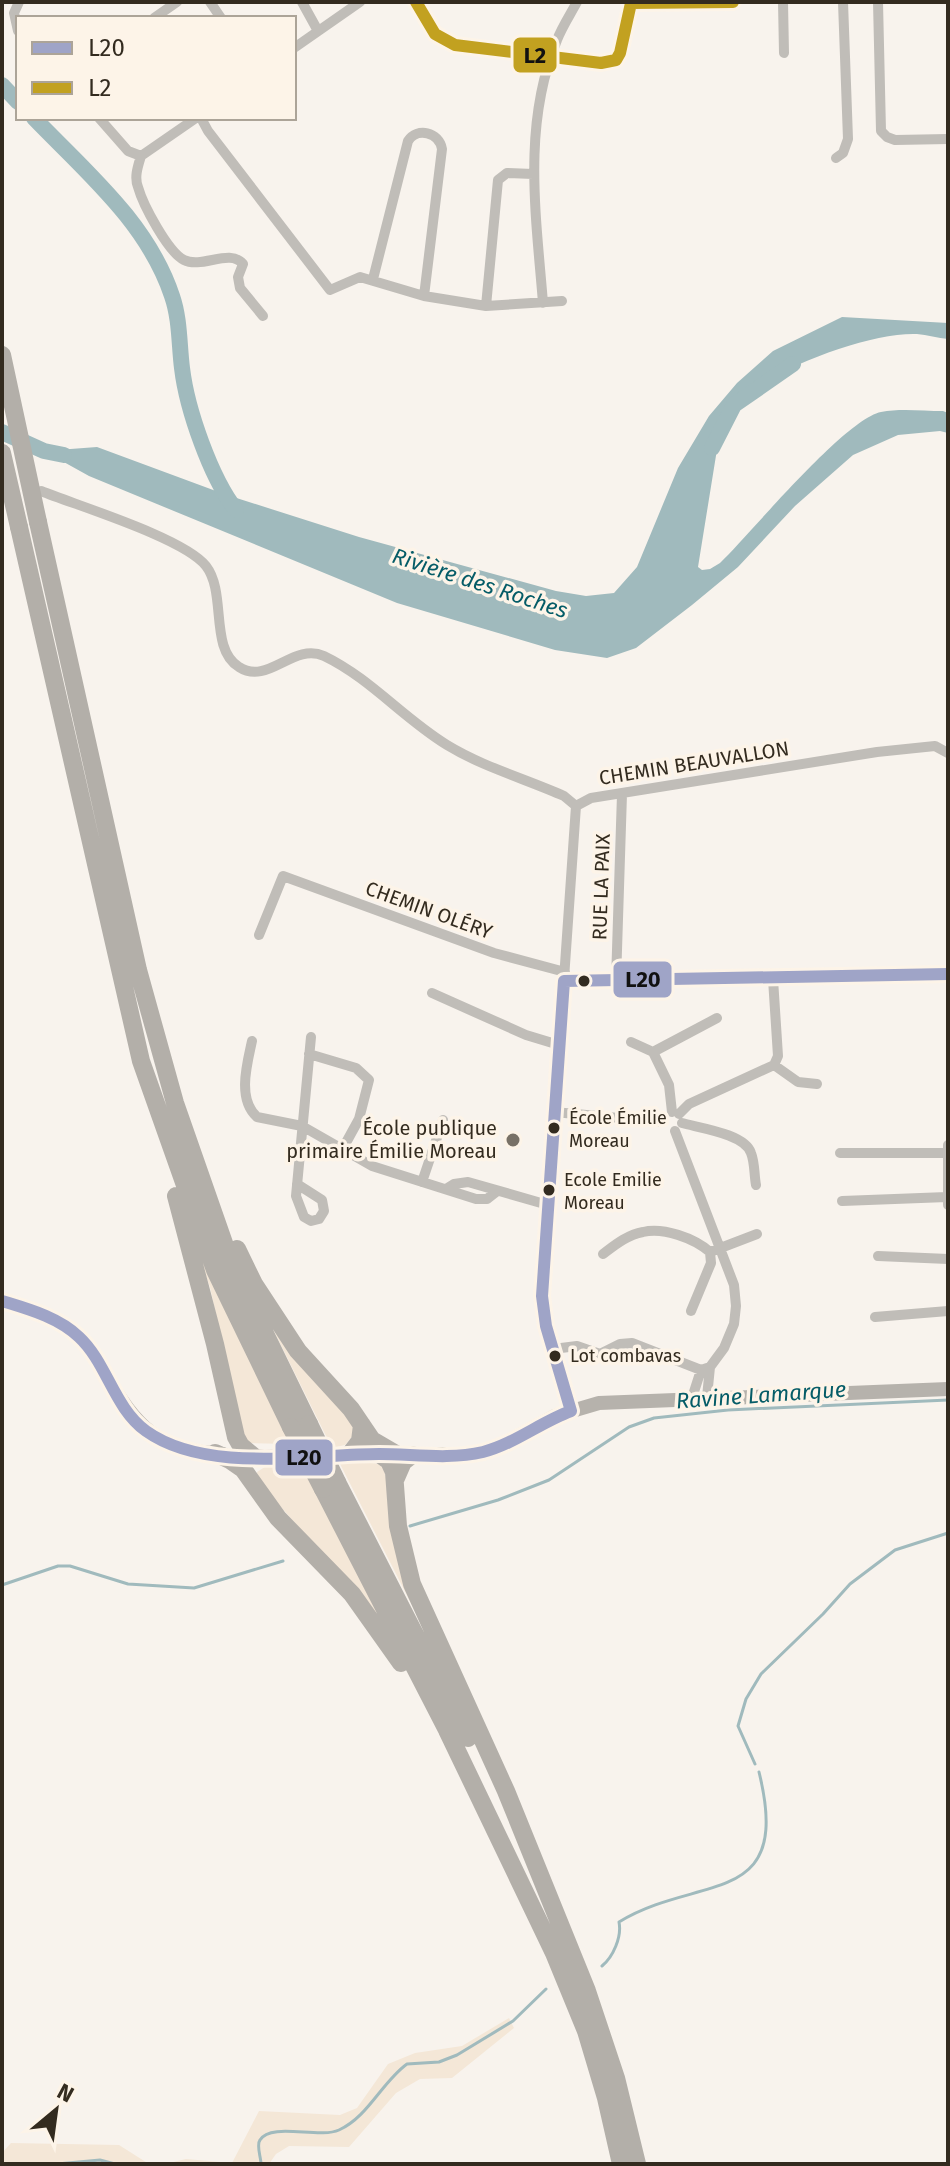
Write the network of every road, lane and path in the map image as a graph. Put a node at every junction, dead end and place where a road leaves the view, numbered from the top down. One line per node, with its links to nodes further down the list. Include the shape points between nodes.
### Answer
1 (19, 2): 14 (street)
2 (177, 2): 13 (street)
3 (302, 2): 15 (street)
4 (360, 2): 15 (street)
5 (416, 2): 18 (street, via 446,42)
6 (577, 2): 18 (street)
7 (625, 2): 12 (street)
8 (733, 2): 12 (street)
9 (783, 2): 17 (street)
10 (843, 2): 24 (street, via 848,139)
11 (878, 2): 22 (street, via 881,131 895,140)
12 (635, 3): 18 (street, via 616,60)
13 (157, 16)
14 (16, 22)
15 (318, 31): 16 (street)
16 (296, 47)
17 (784, 53)
18 (551, 57): 25 (street, via 535,126)
19 (101, 120): 23 (street, via 128,151)
20 (196, 120): 23 (street)
21 (200, 120): 26 (street, via 326,287 335,290 355,277)
22 (948, 139)
23 (141, 156): 31 (street, via 138,187 169,248 197,264 239,259 240,288)
24 (836, 158)
25 (533, 174): 29 (street); 30 (street, via 507,173 498,180)
26 (373, 279): 27 (street); 27 (street, via 408,141 421,132 434,136 442,149)
27 (424, 296): 30 (street)
28 (562, 301): 29 (street)
29 (543, 303): 30 (street)
30 (486, 306)
31 (263, 316)
32 (2, 355): 54 (highway, bridge, via 138,970)
33 (2, 453): 51 (highway, bridge)
34 (41, 491): 37 (street, via 171,541 198,557 214,581 222,641 237,666 261,672 297,655 322,655 446,744)
35 (948, 753): 36 (street, CHEMIN BEAUVALLON, via 935,746 877,752)
36 (622, 794): 37 (street, CHEMIN BEAUVALLON); 42 (street, RUE LA PAIX)
37 (576, 806): 40 (street, CHEMIN BEAUVALLON)
38 (259, 935): 40 (street, CHEMIN OLÉRY, via 283,876)
39 (948, 974): 41 (street, CHEMIN OLÉRY)
40 (564, 976): 42 (street, CHEMIN OLÉRY); 48 (street, CHEMIN BEAUVALLON)
41 (773, 979): 42 (street, CHEMIN OLÉRY); 52 (street, via 778,1056)
42 (616, 981)
43 (432, 993): 48 (street)
44 (717, 1018): 49 (street)
45 (311, 1037): 50 (street)
46 (252, 1041): 59 (street, via 244,1080 252,1113)
47 (631, 1042): 49 (street)
48 (559, 1045): 55 (street, CHEMIN BEAUVALLON)
49 (653, 1052): 57 (street, via 669,1085)
50 (309, 1054): 59 (street); 61 (street, via 356,1068 369,1080 359,1119)
51 (141, 1061): 85 (highway); 86 (highway, via 215,1270)
52 (774, 1065): 53 (street, via 798,1082); 57 (street, via 689,1104)
53 (817, 1084)
54 (175, 1103): 84 (highway, via 254,1284 298,1351); 86 (highway, via 232,1266)
55 (554, 1112): 58 (street); 68 (street, CHEMIN BEAUVALLON)
56 (443, 1120): 63 (street)
57 (677, 1120): 58 (street, via 664,1127); 58 (street, via 667,1113); 65 (street, via 745,1143); 71 (street)
58 (662, 1122)
59 (302, 1126): 61 (street); 64 (street)
60 (947, 1149): 62 (street); 66 (street)
61 (342, 1150): 63 (street)
62 (840, 1153)
63 (422, 1182): 68 (street, via 446,1189 468,1182)
64 (297, 1184)
65 (756, 1185)
66 (947, 1197): 67 (street); 69 (street)
67 (842, 1201)
68 (548, 1205): 79 (street, CHEMIN BEAUVALLON, via 542,1296)
69 (948, 1205)
70 (757, 1234): 71 (street)
71 (715, 1250): 72 (street, via 678,1235 645,1231); 76 (street); 80 (street, via 734,1285 736,1306 730,1336)
72 (603, 1254)
73 (878, 1256): 74 (street)
74 (948, 1259)
75 (2, 1301): 87 (street, via 81,1339 147,1431 175,1446)
76 (691, 1311)
77 (948, 1311): 78 (street)
78 (875, 1317)
79 (553, 1349): 80 (street, via 577,1346 600,1354 632,1343); 83 (street, CHEMIN BEAUVALLON)
80 (706, 1368): 82 (street)
81 (948, 1389): 82 (street)
82 (700, 1397): 83 (street, via 614,1402)
83 (571, 1411): 89 (street, via 482,1452)
84 (362, 1425): 88 (highway, via 360,1441); 89 (highway, via 372,1440)
85 (234, 1426): 87 (highway, via 230,1443); 90 (highway, via 241,1446)
86 (300, 1426): 91 (highway, bridge)
87 (215, 1453): 90 (street); 92 (highway, via 237,1464)
88 (350, 1454): 89 (street); 90 (street)
89 (396, 1454): 94 (highway, via 389,1461 412,1584 506,1791)
90 (259, 1457): 92 (highway, via 253,1475)
91 (330, 1486): 93 (highway); 94 (highway)
92 (261, 1498): 93 (highway, via 352,1594 398,1657)
93 (498, 1837): 95 (highway, via 573,1998)
94 (549, 1902): 96 (highway, via 602,2034)
95 (621, 2164)
96 (637, 2164)

